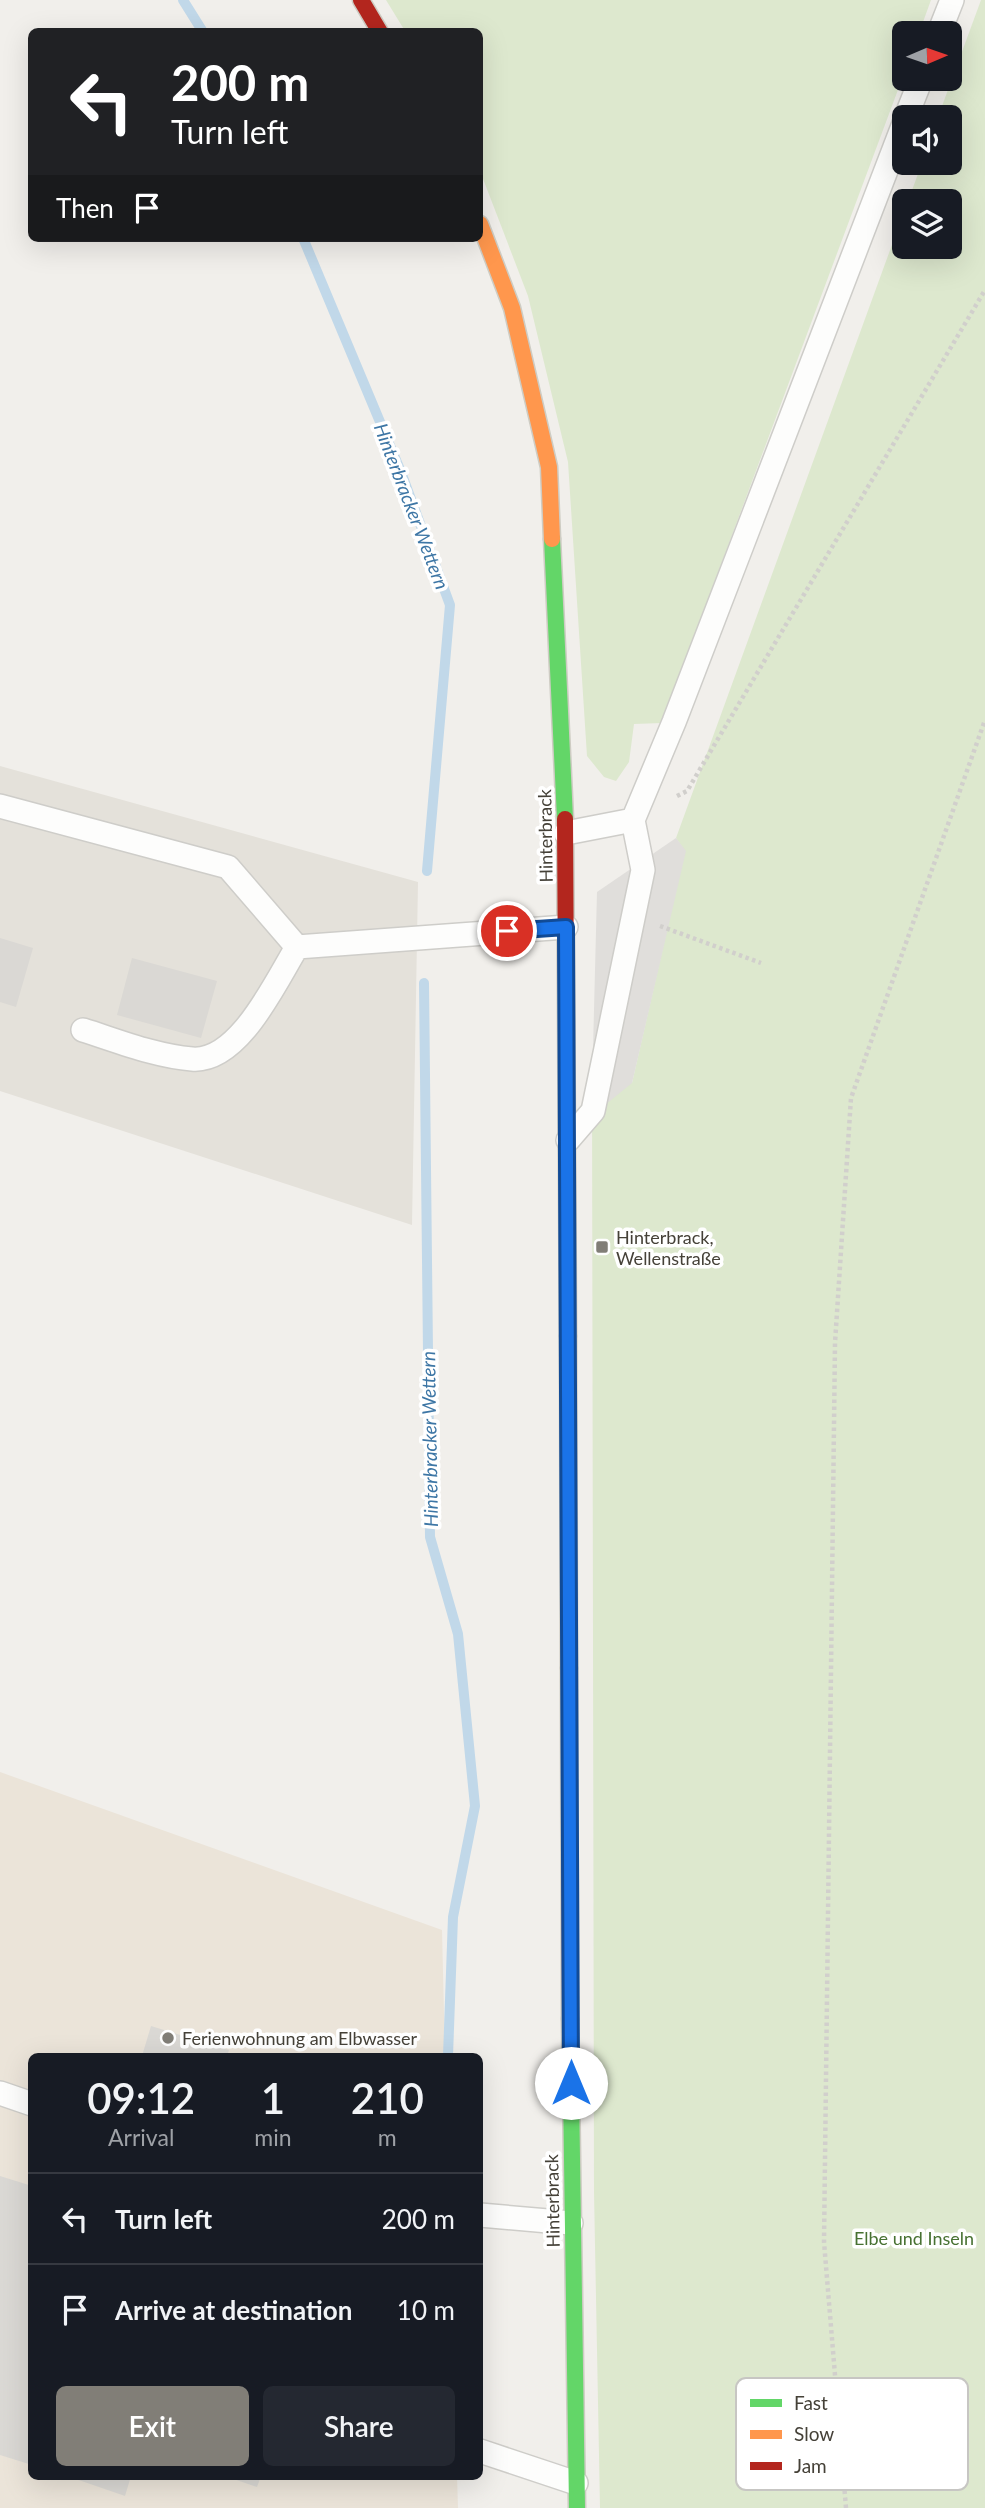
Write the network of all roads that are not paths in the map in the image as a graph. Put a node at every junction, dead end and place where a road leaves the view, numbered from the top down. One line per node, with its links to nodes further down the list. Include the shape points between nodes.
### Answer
1 (361, 0): 4 (street)
2 (952, 0): 3 (lane)
3 (944, 21)
4 (378, 28)
5 (892, 155): 8 (lane)
6 (483, 232): 9 (street, Hinterbrack, via 512,308 549,467)
7 (0, 806): 11 (lane, via 228,867)
8 (633, 820): 9 (lane); 13 (lane, via 643,870 593,1111)
9 (566, 833): 10 (street, Hinterbrack)
10 (566, 927): 11 (lane); 13 (street, Hinterbrack)
11 (297, 947): 12 (lane, via 253,1018 232,1044 217,1054 195,1060)
12 (83, 1030)
13 (567, 1141): 17 (street, Hinterbrack)
14 (0, 2093): 15 (lane)
15 (28, 2103)
16 (483, 2214): 17 (lane)
17 (571, 2222): 19 (street, Hinterbrack)
18 (483, 2452): 19 (lane)
19 (576, 2483): 20 (street, Hinterbrack)
20 (577, 2508)

